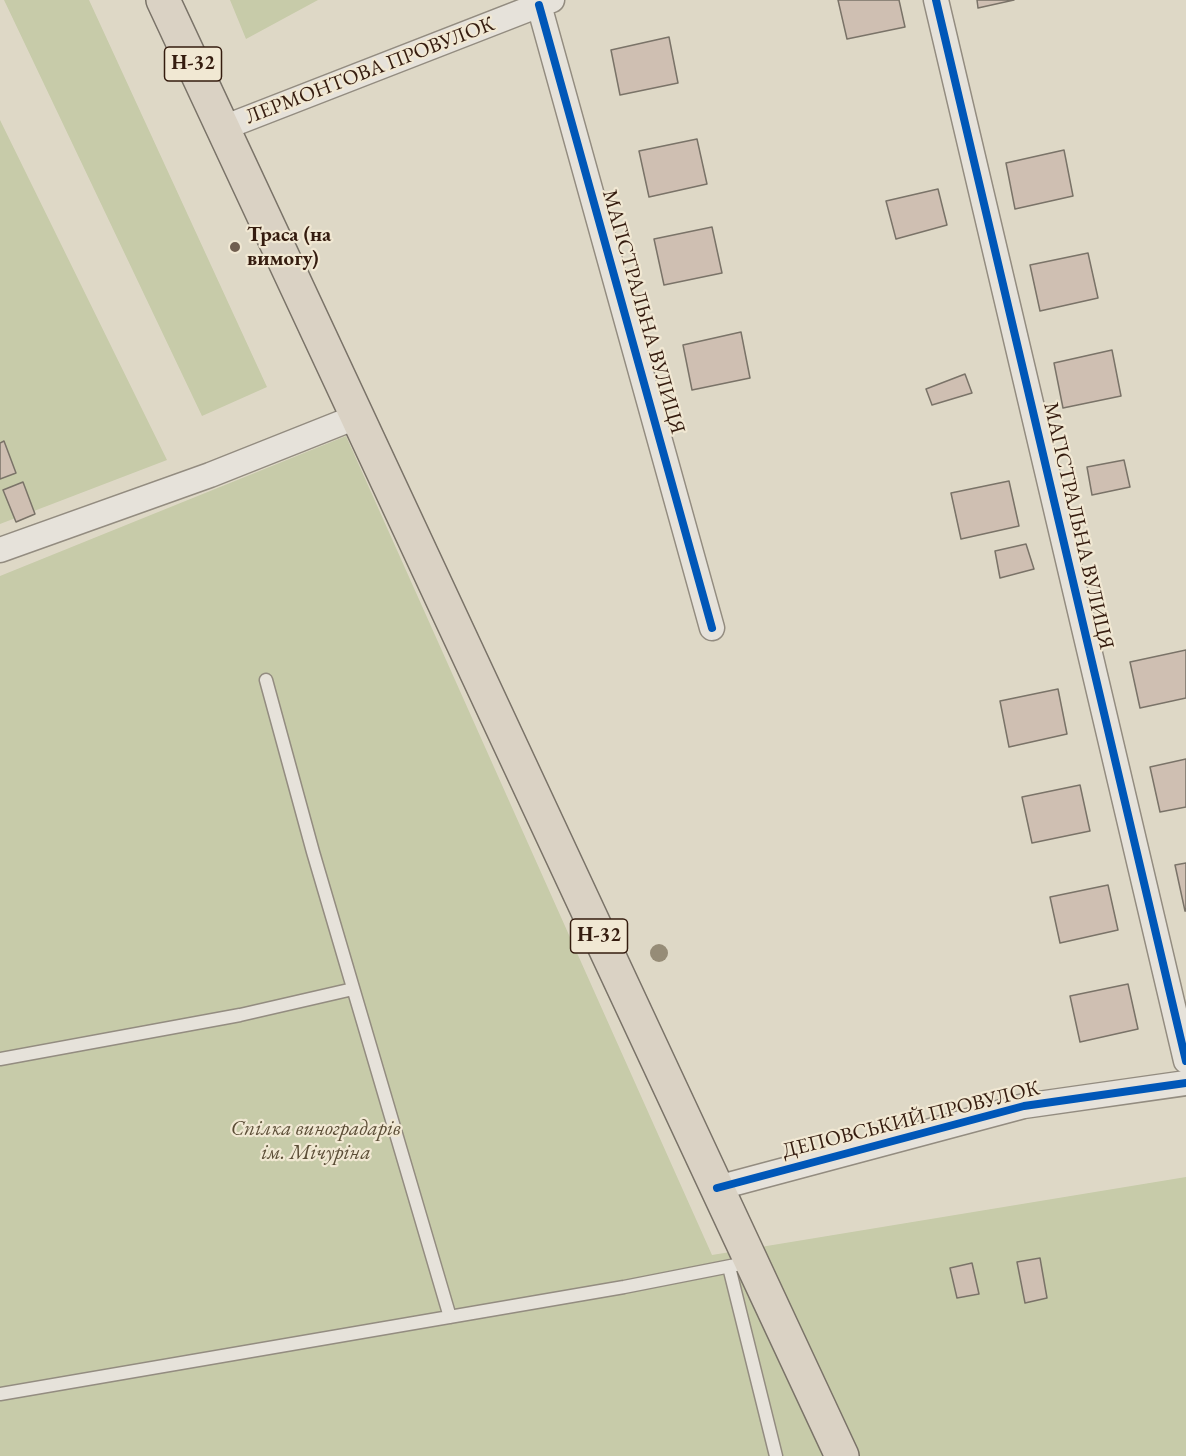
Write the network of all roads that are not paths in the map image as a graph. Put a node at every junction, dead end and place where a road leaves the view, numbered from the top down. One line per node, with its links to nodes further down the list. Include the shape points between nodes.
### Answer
1 (163, 0): 4 (main road, Н-32)
2 (936, 0): 11 (street, МАГІСТРАЛЬНА ВУЛИЦЯ)
3 (545, 2): 4 (street, ЛЕРМОНТОВА ПРОВУЛОК); 7 (street, МАГІСТРАЛЬНА ВУЛИЦЯ)
4 (223, 128): 5 (main road, Н-32)
5 (356, 417): 6 (street, via 210,475); 13 (main road, Н-32)
6 (0, 550)
7 (712, 628)
8 (266, 680): 9 (lane)
9 (353, 989): 10 (lane); 15 (lane)
10 (0, 1059)
11 (1186, 1060)
12 (1186, 1083): 13 (street, ДЕПОВСЬКИЙ ПРОВУЛОК, via 1023,1106)
13 (717, 1188): 14 (main road, Н-32)
14 (740, 1264): 15 (lane); 17 (lane); 18 (main road, Н-32)
15 (450, 1317): 16 (lane)
16 (0, 1394)
17 (776, 1456)
18 (842, 1456)

